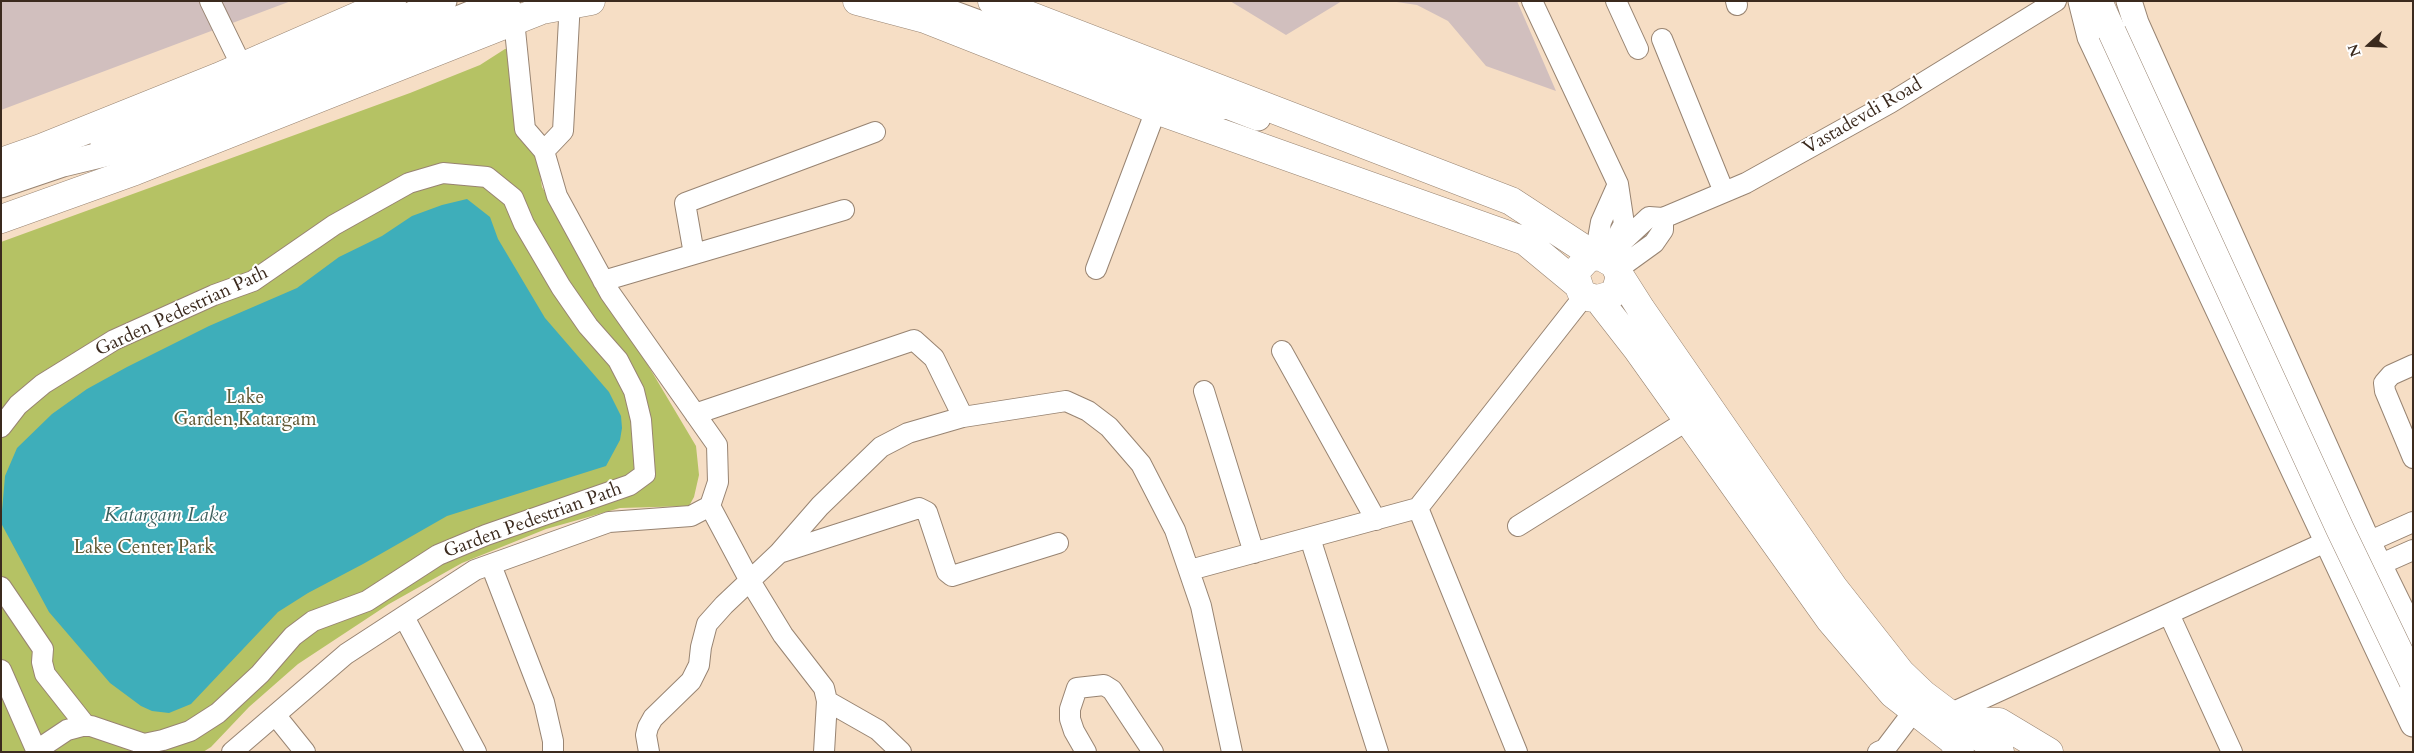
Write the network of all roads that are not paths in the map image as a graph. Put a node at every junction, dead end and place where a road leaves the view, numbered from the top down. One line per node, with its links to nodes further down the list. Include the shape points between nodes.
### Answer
1 (210, 1): 17 (street)
2 (392, 1): 17 (highway)
3 (444, 1): 17 (main road)
4 (858, 1): 13 (highway)
5 (992, 1): 27 (highway, via 1511,201)
6 (1532, 1): 29 (street, via 1618,184 1601,222)
7 (1616, 1): 16 (street)
8 (2056, 1): 24 (street, Vastadevdi Road, via 1890,103)
9 (2081, 1): 48 (main road, via 2090,37)
10 (2098, 1): 62 (highway, bridge)
11 (2129, 1): 46 (main road)
12 (577, 2): 14 (highway, via 542,10); 20 (street, via 563,131)
13 (917, 6): 18 (highway); 27 (main road, via 1210,108 1227,106 1508,213)
14 (509, 8): 20 (street, via 525,129); 22 (main road, via 154,142); 26 (highway, via 135,171)
15 (1662, 38): 24 (street)
16 (1638, 49)
17 (246, 74): 21 (highway); 22 (main road)
18 (1156, 110): 27 (highway); 30 (street)
19 (875, 132): 28 (street, via 685,203)
20 (544, 150): 31 (street, via 557,196)
21 (1, 162)
22 (62, 164): 23 (main road)
23 (1, 185)
24 (1724, 192): 29 (street, Vastadevdi Road, via 1663,218 1649,217)
25 (844, 210): 28 (street)
26 (1, 218)
27 (1535, 232): 29 (highway); 32 (highway)
28 (694, 254): 31 (street)
29 (1609, 264): 32 (highway, via 1616,290 1611,295); 32 (highway, via 1588,258 1578,269); 68 (highway, via 1834,588 1901,673)
30 (1096, 269)
31 (603, 281): 36 (street)
32 (1587, 293): 38 (highway, via 1637,349); 42 (street)
33 (1282, 351): 43 (street)
34 (2413, 365): 40 (street, via 2384,382)
35 (1204, 391): 51 (street)
36 (695, 414): 37 (street, via 914,340 934,358); 41 (street, via 717,445 718,482)
37 (963, 417): 52 (street, via 908,433 881,447 820,506); 55 (street, via 1066,401 1088,411 1109,427 1141,464 1175,530)
38 (1688, 420): 45 (street); 64 (highway, via 1830,620 1893,694)
39 (1, 427): 67 (street, Garden Pedestrian Path, via 18,405 43,384 114,340 253,281 334,225 409,184 443,173 487,177 513,198 524,224 560,286 588,326 618,360 634,391 641,420 645,474 630,485 438,555 367,601 313,621 293,636 260,674 218,712 190,731 144,744)
40 (2413, 458)
41 (710, 506): 53 (street, via 691,516 609,522); 56 (street)
42 (1418, 508): 43 (street); 81 (street)
43 (1376, 520): 47 (street)
44 (2413, 522): 46 (street)
45 (1518, 526)
46 (2364, 534): 48 (street); 54 (main road)
47 (1310, 538): 51 (street); 80 (street)
48 (2327, 542): 58 (street); 66 (main road)
49 (1058, 543): 52 (street, via 952,576 947,572 927,512 919,508)
50 (2413, 550): 54 (street)
51 (1254, 553): 55 (street)
52 (779, 554): 56 (street)
53 (491, 565): 59 (street, via 475,570); 73 (street, via 544,702)
54 (2379, 565): 60 (main road)
55 (1190, 570): 79 (street, via 1201,606)
56 (750, 581): 63 (street, via 783,635 824,688); 74 (street, via 707,624 691,681 648,727)
57 (1, 587): 67 (street, via 43,649 45,674)
58 (2168, 614): 68 (street); 84 (street)
59 (404, 617): 65 (street, via 346,654); 72 (street)
60 (2413, 634)
61 (1, 670): 69 (street)
62 (2413, 681)
63 (827, 700): 75 (street); 76 (street, via 878,730)
64 (1913, 712): 68 (highway); 82 (street, via 1885,749)
65 (276, 716): 70 (street); 71 (street)
66 (2413, 724)
67 (86, 726): 69 (street, via 67,730)
68 (1967, 739): 83 (highway, via 1999,722)
69 (37, 751)
70 (232, 752)
71 (305, 752)
72 (476, 752)
73 (553, 752)
74 (649, 752)
75 (824, 752)
76 (901, 752)
77 (1086, 752): 78 (street, via 1072,725 1070,709 1078,688 1104,685 1112,690)
78 (1153, 752)
79 (1232, 752)
80 (1378, 752)
81 (1517, 752)
82 (1878, 752)
83 (2049, 752)
84 (2232, 752)

